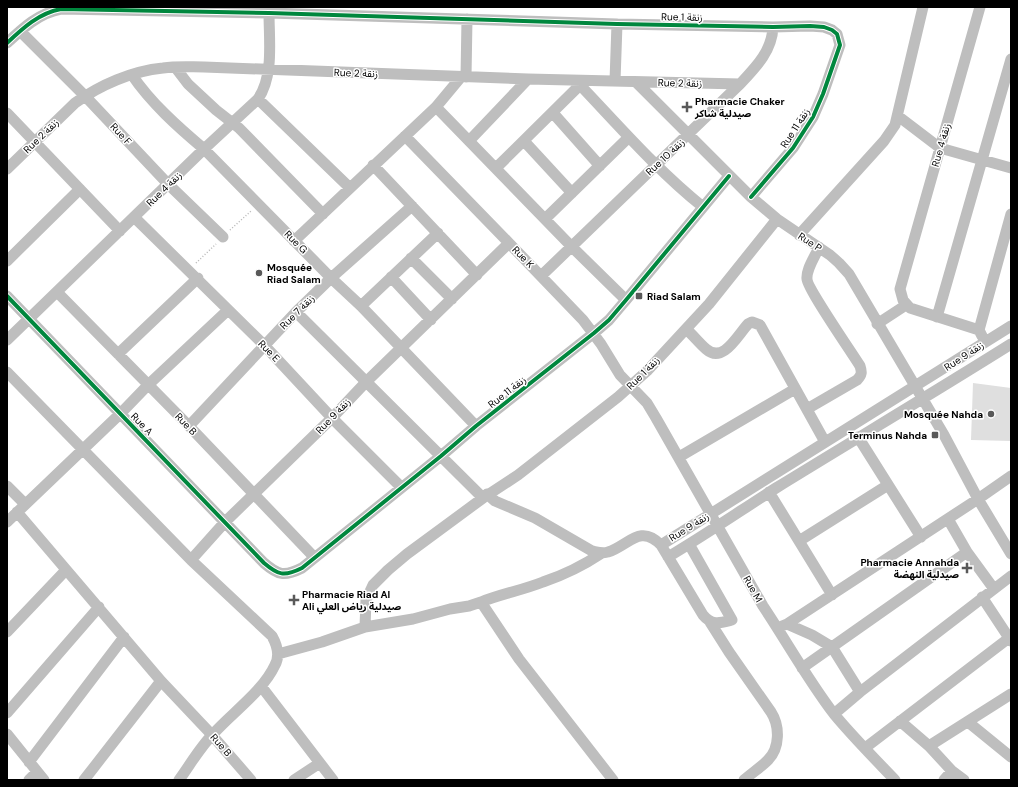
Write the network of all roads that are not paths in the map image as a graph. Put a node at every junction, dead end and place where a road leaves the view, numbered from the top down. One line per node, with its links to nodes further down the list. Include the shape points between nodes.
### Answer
1 (980, 7): 33 (street, Rue 4 زنقة)
2 (923, 9): 25 (street)
3 (269, 13): 4 (street, Rue 1 زنقة); 7 (street, Rue 1 زنقة, via 61,9 44,14); 12 (street, Rue 4 زنقة)
4 (467, 19): 5 (street, Rue 1 زنقة); 14 (street)
5 (617, 24): 6 (street, Rue 1 زنقة); 16 (street)
6 (773, 27): 9 (street, Rue 1 زنقة, via 810,26 832,30 840,42); 19 (street, Rue 10 زنقة, via 767,51 759,64)
7 (20, 31): 8 (street, Rue 1 زنقة); 20 (street, Rue F)
8 (7, 44)
9 (836, 58): 47 (street, Rue 11 زنقة, via 823,94 805,131)
10 (1011, 59): 35 (street)
11 (175, 67): 12 (street, Rue 2 زنقة); 13 (street, Rue 2 زنقة); 26 (street, via 188,84)
12 (268, 70): 14 (street, Rue 2 زنقة); 21 (street, Rue 4 زنقة, via 266,84)
13 (132, 75): 20 (street, Rue 2 زنقة); 34 (street, Rue G, via 188,137)
14 (463, 77): 15 (street, Rue 2 زنقة); 22 (street)
15 (528, 80): 18 (street, Rue 2 زنقة); 31 (street)
16 (615, 81): 17 (street, Rue 2 زنقة); 18 (street, Rue 2 زنقة)
17 (636, 82): 19 (street, Rue 2 زنقة); 27 (street, Rue P)
18 (580, 83): 24 (street); 29 (street)
19 (740, 84): 27 (street, Rue 10 زنقة)
20 (85, 96): 30 (street, Rue 2 زنقة); 43 (street, Rue F)
21 (258, 99): 26 (street, Rue 4 زنقة); 44 (street)
22 (436, 107): 28 (street); 31 (street)
23 (7, 112): 30 (street)
24 (553, 113): 32 (street); 38 (street)
25 (898, 116): 33 (street); 57 (street, via 890,133)
26 (233, 122): 34 (street, Rue 4 زنقة); 50 (street)
27 (689, 134): 37 (street, Rue 10 زنقة); 42 (street, Rue P)
28 (405, 136): 36 (street); 60 (street, Rue K)
29 (629, 137): 37 (street); 38 (street)
30 (35, 141): 41 (street, Rue 2 زنقة); 45 (street)
31 (469, 141): 39 (street)
32 (524, 141): 39 (street); 46 (street)
33 (940, 148): 35 (street); 74 (street, Rue 4 زنقة, via 900,289)
34 (204, 149): 43 (street, Rue 4 زنقة); 59 (street, Rue G)
35 (983, 160): 40 (street); 78 (street)
36 (373, 165): 44 (street); 48 (street)
37 (657, 165): 49 (street); 61 (street, Rue 10 زنقة)
38 (600, 166): 46 (street)
39 (496, 168): 54 (street)
40 (1011, 168)
41 (7, 169)
42 (729, 176): 47 (street, Rue P); 49 (street, Rue 11 زنقة)
43 (168, 184): 52 (street, Rue 4 زنقة); 58 (street, Rue F)
44 (350, 188): 50 (street)
45 (80, 189): 55 (street); 64 (street)
46 (572, 193): 54 (street)
47 (751, 197): 53 (street, Rue P)
48 (412, 206): 56 (street); 69 (street, Rue 7 زنقة)
49 (703, 207): 73 (street, Rue 11 زنقة)
50 (323, 214): 59 (street)
51 (1011, 214): 84 (street)
52 (134, 217): 55 (street, Rue 4 زنقة); 68 (street, Rue E)
53 (777, 219): 57 (street, Rue P); 83 (street, Rue 1 زنقة)
54 (545, 220): 61 (street)
55 (120, 231): 70 (street, Rue 4 زنقة)
56 (438, 233): 63 (street); 65 (street)
57 (800, 235): 62 (street, Rue P)
58 (223, 237)
59 (294, 241): 69 (street, Rue G)
60 (509, 243): 65 (street, Rue 9 زنقة); 66 (street, Rue K)
61 (572, 247): 66 (street, Rue 10 زنقة); 73 (street)
62 (819, 247): 81 (street, Rue P, via 848,274); 99 (street, via 809,269 808,285 862,371 857,380)
63 (411, 258): 67 (street); 72 (street)
64 (7, 261)
65 (478, 275): 72 (street, Rue 9 زنقة)
66 (541, 276): 85 (street, Rue K)
67 (391, 277): 75 (street); 80 (street)
68 (198, 278): 76 (street, Rue E); 91 (street)
69 (331, 278): 75 (street, Rue G); 77 (street, Rue 7 زنقة)
70 (57, 292): 79 (street, Rue 4 زنقة); 91 (street, Rue B)
71 (7, 296): 79 (street, Rue A)
72 (452, 299): 80 (street, Rue 9 زنقة)
73 (626, 300): 85 (street, Rue 11 زنقة)
74 (906, 305): 78 (street); 81 (street)
75 (361, 306): 90 (street, Rue G)
76 (228, 310): 89 (street, Rue E); 94 (street)
77 (296, 312): 89 (street, Rue 7 زنقة); 93 (street)
78 (938, 317): 84 (street)
79 (29, 320): 86 (street, Rue 4 زنقة); 100 (street, Rue A)
80 (431, 320): 90 (street, Rue 9 زنقة)
81 (877, 324): 96 (street, Rue P)
82 (1011, 326): 87 (street, Rue 9 زنقة)
83 (686, 329): 95 (street, Rue 1 زنقة); 97 (street, via 712,354 716,354 725,351 748,324 758,324)
84 (979, 330): 87 (street)
85 (594, 334): 95 (street, Rue K, via 620,375); 103 (street, Rue 11 زنقة)
86 (7, 340)
87 (986, 342): 96 (street, Rue 9 زنقة)
88 (1011, 344): 98 (street, Rue 9 زنقة)
89 (264, 345): 101 (street, Rue E); 102 (street, Rue 7 زنقة)
90 (402, 348): 93 (street, Rue 9 زنقة); 103 (street, Rue G)
91 (118, 354): 94 (street, Rue B)
92 (7, 372): 106 (street)
93 (366, 382): 101 (street, Rue 9 زنقة); 107 (street)
94 (148, 385): 100 (street); 102 (street, Rue B)
95 (631, 386): 108 (street, Rue M, via 653,413); 115 (street, Rue 1 زنقة, via 518,475)
96 (915, 387): 98 (street, Rue P); 105 (street, Rue 9 زنقة)
97 (795, 389): 99 (street); 108 (street)
98 (922, 400): 104 (street, Rue 9 زنقة); 116 (street, Rue P)
99 (807, 409): 105 (street)
100 (121, 414): 106 (street); 121 (street, Rue A)
101 (332, 418): 112 (street, Rue E); 114 (street, Rue 9 زنقة)
102 (188, 426): 114 (street, Rue B)
103 (476, 426): 107 (street, Rue 11 زنقة)
104 (858, 437): 110 (street); 113 (street, Rue 9 زنقة)
105 (825, 442): 118 (street, Rue 9 زنقة)
106 (83, 449): 117 (street); 132 (street)
107 (441, 456): 112 (street, Rue 11 زنقة); 115 (street)
108 (679, 457): 118 (street, Rue M)
109 (1011, 476): 116 (street)
110 (888, 485): 123 (street); 124 (street)
111 (7, 486): 117 (street)
112 (401, 487): 130 (street, Rue 11 زنقة)
113 (769, 492): 122 (street, Rue 9 زنقة); 124 (street)
114 (254, 495): 121 (street, Rue 9 زنقة); 130 (street, Rue B)
115 (485, 496): 128 (street, via 535,518 589,550); 143 (street, Rue 1 زنقة, via 407,554 373,585 366,600)
116 (978, 499): 119 (street); 129 (street)
117 (21, 508): 120 (street); 134 (street, Rue B)
118 (710, 514): 122 (street, Rue M); 126 (street, Rue 9 زنقة)
119 (948, 519): 123 (street); 127 (street)
120 (7, 522)
121 (225, 522): 132 (street, Rue 9 زنقة); 133 (street, Rue A)
122 (718, 526): 125 (street, Rue 9 زنقة); 142 (street, Rue M, via 762,606)
123 (921, 537): 137 (street)
124 (799, 541): 137 (street)
125 (690, 544): 131 (street, Rue 9 زنقة); 141 (street, via 732,620 721,622)
126 (660, 545): 128 (street, via 652,537 644,536 633,538); 131 (street, Rue 9 زنقة)
127 (967, 552): 136 (street); 147 (street)
128 (602, 553): 139 (street, via 585,564 543,582)
129 (1011, 554)
130 (314, 557): 133 (street, Rue 11 زنقة, via 302,568 286,574 279,574)
131 (668, 557): 141 (street)
132 (191, 560): 148 (street, via 272,636)
133 (264, 563)
134 (66, 570): 140 (street, Rue B); 144 (street)
135 (1011, 576): 136 (street)
136 (994, 589): 138 (street)
137 (832, 595): 142 (street)
138 (982, 597): 146 (street); 152 (street)
139 (481, 602): 143 (street, via 413,619); 173 (street, via 519,659)
140 (99, 607): 145 (street, Rue B); 154 (street)
141 (707, 619): 174 (street, via 776,721 776,745 773,753)
142 (782, 626): 147 (street, via 812,635); 149 (street, Rue M)
143 (364, 627): 148 (street)
144 (7, 632)
145 (124, 637): 150 (street, Rue B); 163 (street)
146 (1010, 640): 156 (street)
147 (832, 647): 149 (street); 152 (street)
148 (278, 654): 151 (street, via 276,664)
149 (802, 668): 155 (street, Rue M)
150 (161, 681): 159 (street, Rue B); 168 (street)
151 (261, 686): 159 (street); 164 (street)
152 (860, 692): 155 (street)
153 (1011, 694): 157 (street)
154 (7, 713)
155 (834, 714): 161 (street, Rue M)
156 (900, 721): 160 (street); 161 (street)
157 (968, 722): 160 (street); 162 (street)
158 (7, 734): 163 (street)
159 (212, 734): 169 (street); 170 (street, Rue B)
160 (929, 746): 165 (street)
161 (865, 748): 175 (street, Rue M)
162 (1009, 752)
163 (29, 762): 166 (street)
164 (320, 763): 171 (street); 172 (street)
165 (952, 771): 176 (street); 177 (street)
166 (40, 776): 167 (street)
167 (29, 780)
168 (84, 780)
169 (179, 780)
170 (251, 780)
171 (294, 780)
172 (333, 780)
173 (613, 780)
174 (744, 780)
175 (894, 780)
176 (944, 780)
177 (964, 780)

